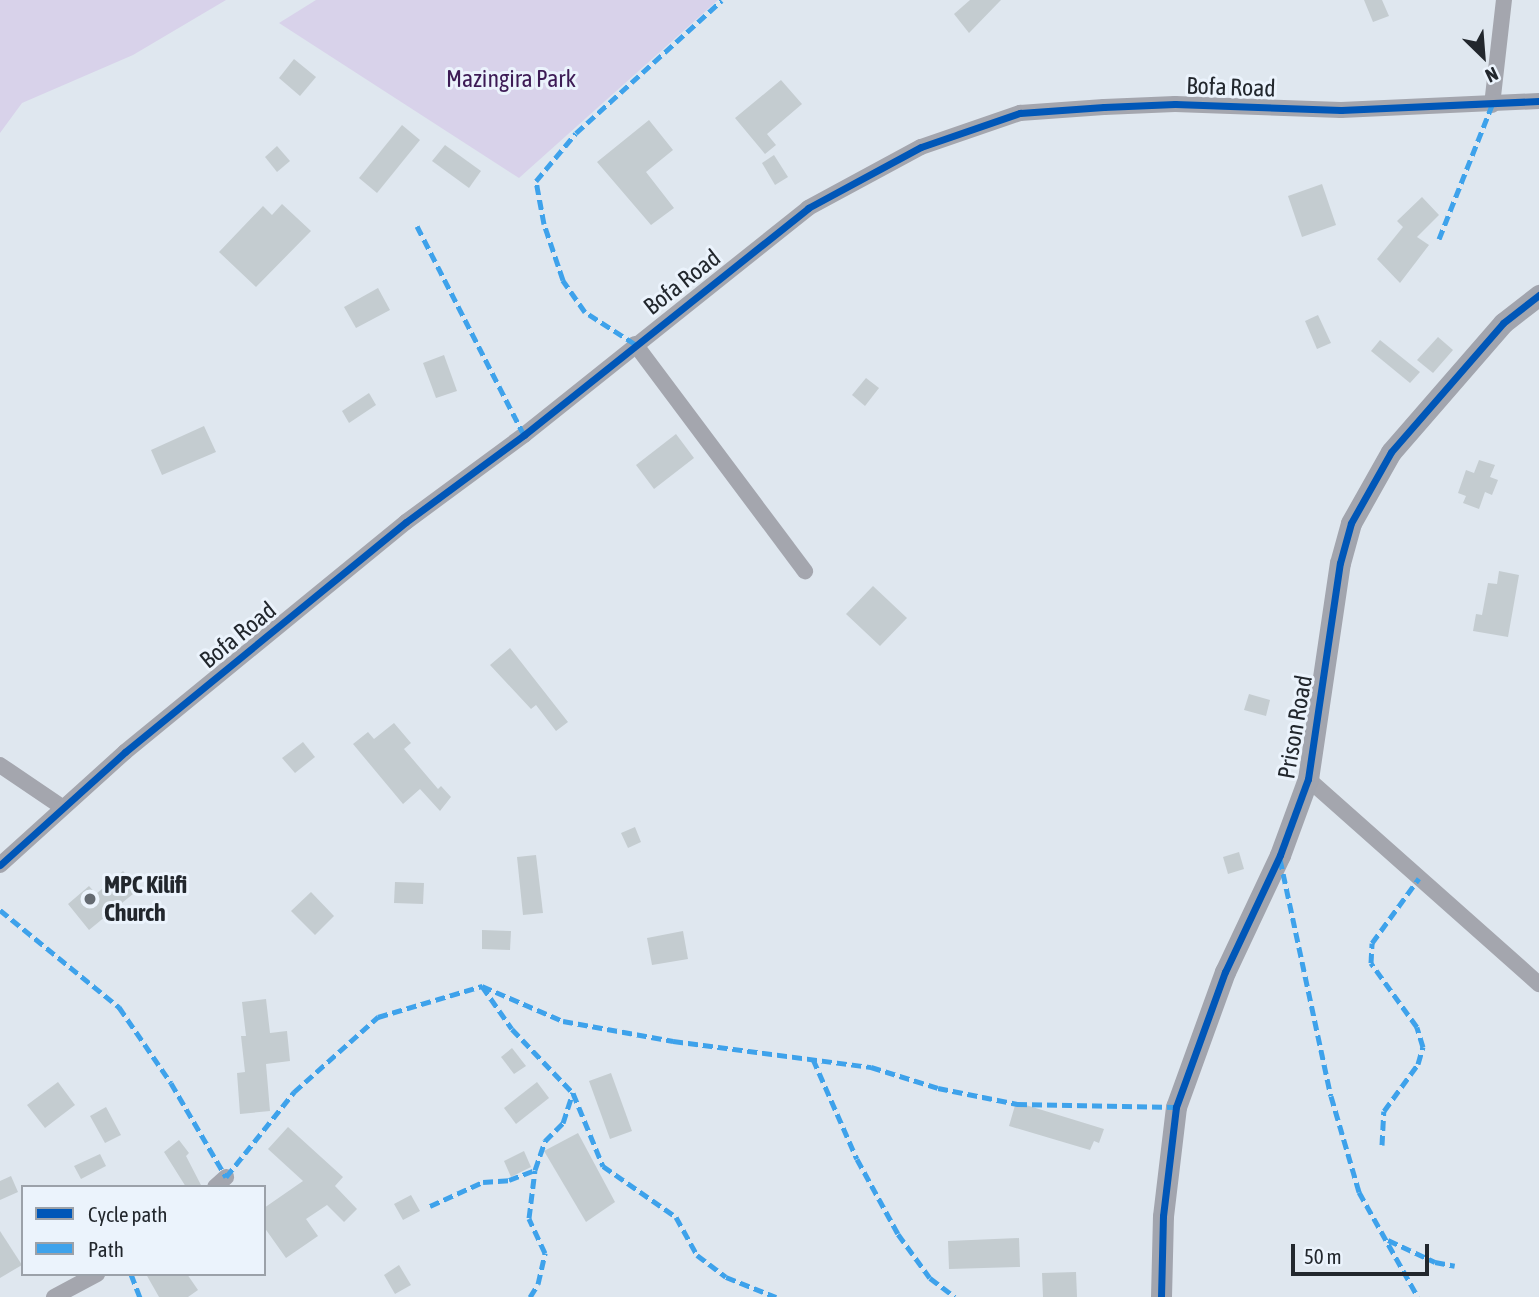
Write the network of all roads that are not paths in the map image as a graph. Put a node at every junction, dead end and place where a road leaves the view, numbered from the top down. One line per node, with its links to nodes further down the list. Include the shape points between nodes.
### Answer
1 (1504, 0): 3 (street)
2 (1539, 101): 3 (street, Bofa Road)
3 (1492, 105): 5 (street, Bofa Road, via 1341,110 1175,104 1020,113 921,147 808,208)
4 (1539, 295): 8 (street, Prison Road, via 1503,323 1391,452 1352,523 1340,563)
5 (635, 344): 6 (street); 9 (street, Bofa Road, via 524,435 406,522)
6 (805, 571)
7 (0, 765): 9 (street)
8 (1308, 779): 11 (street); 14 (street, Prison Road, via 1280,855 1225,972 1176,1107 1163,1216)
9 (62, 807): 10 (street, Bofa Road)
10 (0, 865)
11 (1539, 984)
12 (93, 1276): 13 (street)
13 (54, 1297)
14 (1161, 1297)

